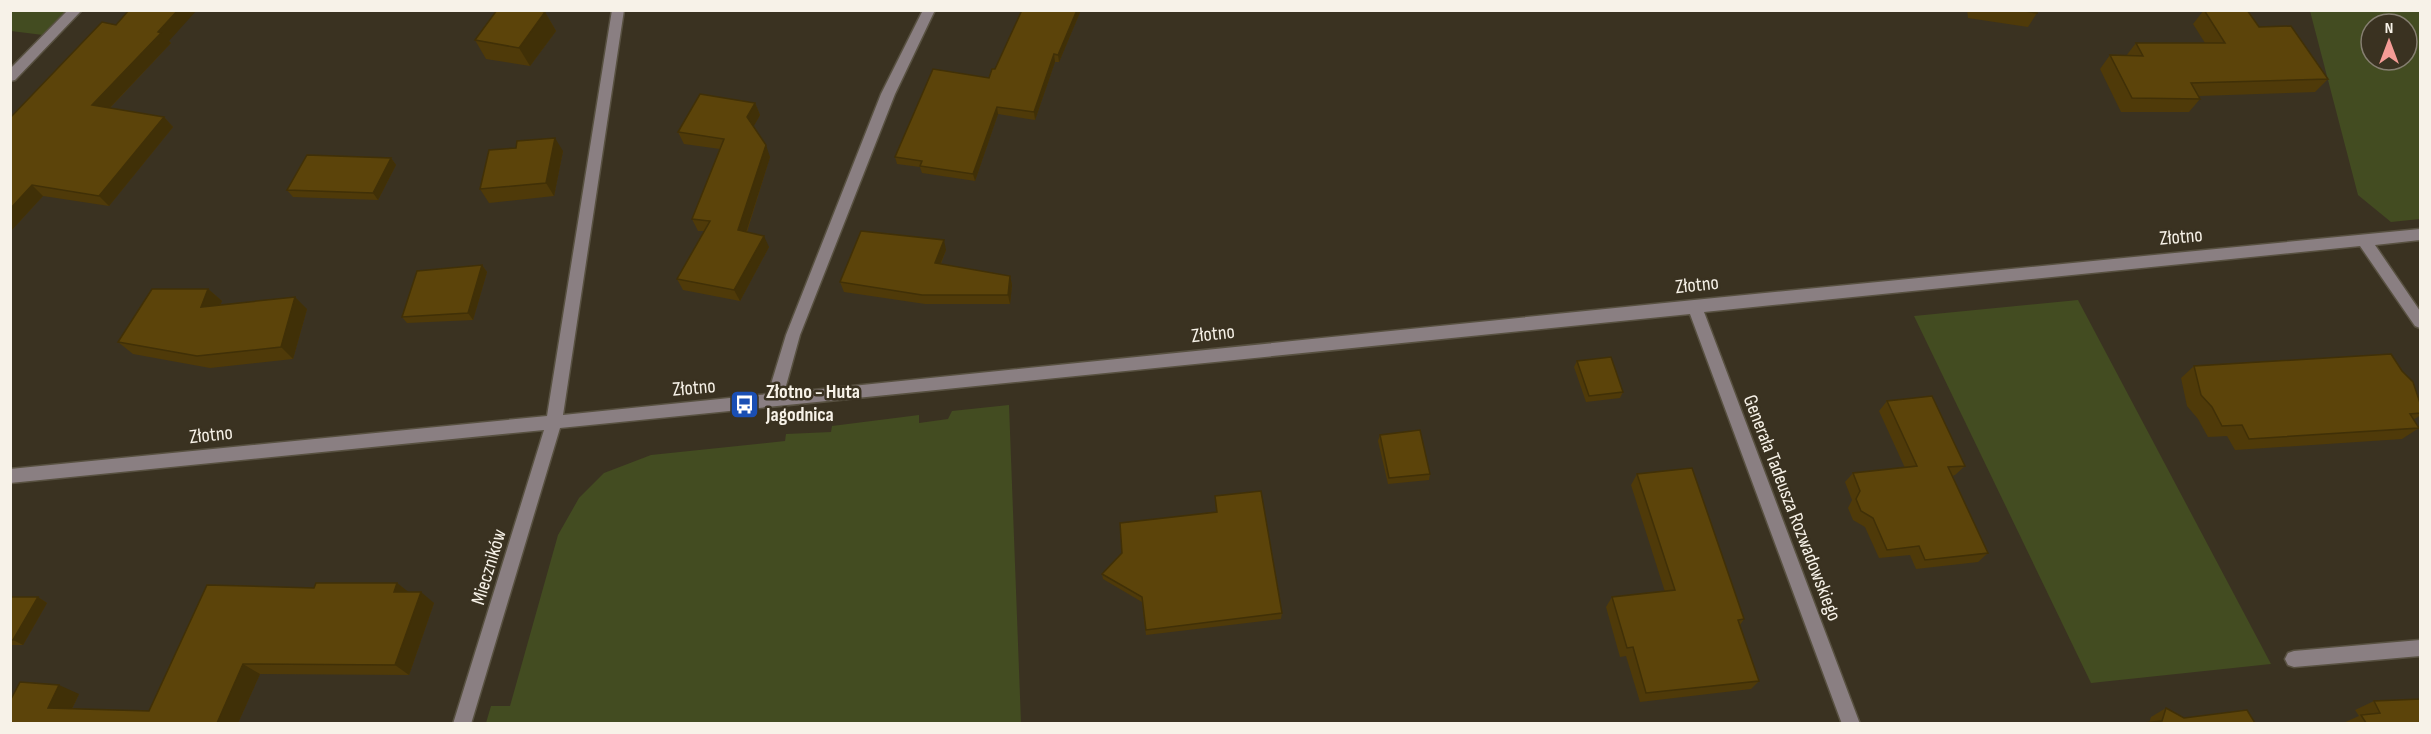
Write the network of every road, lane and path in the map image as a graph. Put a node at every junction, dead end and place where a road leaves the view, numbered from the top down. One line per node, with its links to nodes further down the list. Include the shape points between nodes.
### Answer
1 (76, 10): 4 (street)
2 (618, 10): 10 (street, Mieczników)
3 (929, 10): 9 (street, via 888,94 793,335)
4 (10, 77)
5 (2421, 235): 6 (street, Złotno)
6 (2364, 241): 7 (street, Złotno); 8 (street)
7 (1694, 306): 9 (street, Złotno); 15 (street, Generała Tadeusza Rozwadowskiego)
8 (2421, 322)
9 (774, 401): 10 (street, Złotno)
10 (554, 422): 11 (street, Złotno); 14 (street, Mieczników)
11 (10, 476)
12 (2421, 648): 13 (street)
13 (2294, 659)
14 (462, 723)
15 (1851, 723)

